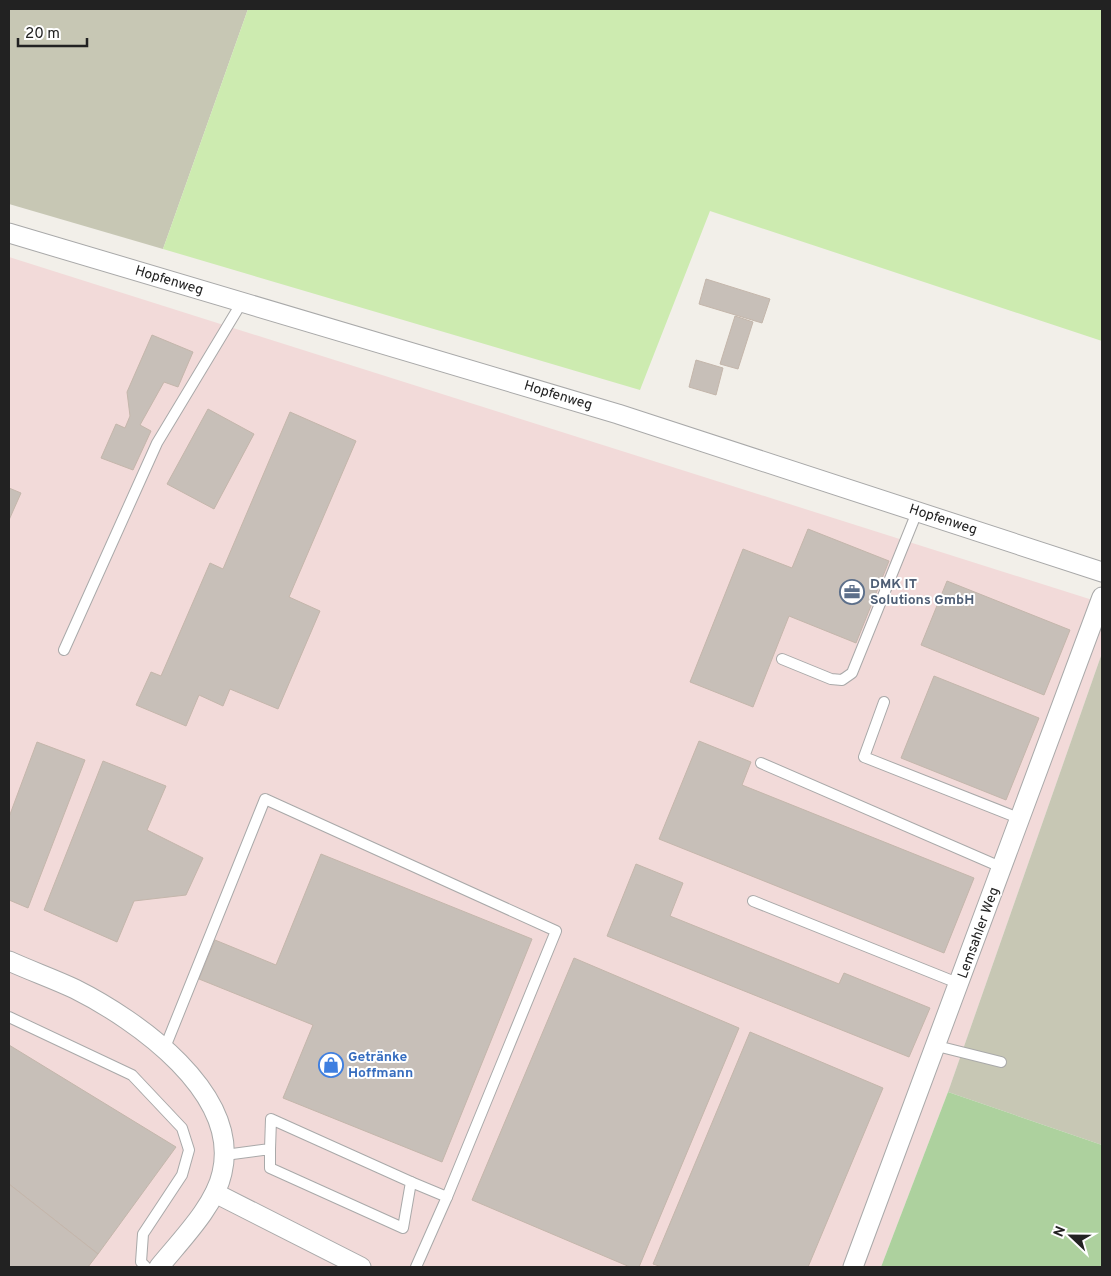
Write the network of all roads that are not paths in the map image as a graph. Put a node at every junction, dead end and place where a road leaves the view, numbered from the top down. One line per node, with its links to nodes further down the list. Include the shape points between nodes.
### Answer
1 (9, 233): 2 (street, Hopfenweg)
2 (242, 302): 3 (street, Hopfenweg, via 618,414); 6 (lane, via 157,443)
3 (917, 512): 4 (street, Hopfenweg); 7 (lane, via 852,673 842,680 831,679)
4 (1102, 572)
5 (1102, 598): 10 (street, Lemsahler Weg)
6 (64, 650)
7 (782, 659)
8 (884, 702): 10 (lane, via 864,757)
9 (761, 763): 11 (lane)
10 (1021, 819): 11 (street, Lemsahler Weg)
11 (1003, 868): 14 (street, Lemsahler Weg)
12 (753, 901): 14 (lane)
13 (9, 961): 17 (street, via 76,990 122,1018)
14 (960, 984): 16 (street, Lemsahler Weg)
15 (9, 1017): 24 (lane, via 132,1075 182,1128 189,1150 182,1175 143,1234 141,1262)
16 (937, 1046): 18 (lane); 28 (street, Lemsahler Weg)
17 (164, 1050): 20 (street, via 208,1097 220,1128); 23 (lane, via 265,800 556,931)
18 (1001, 1062)
19 (270, 1149): 20 (lane); 21 (lane, via 271,1119); 21 (lane, via 270,1168 403,1228)
20 (225, 1155): 22 (street)
21 (412, 1182): 23 (lane)
22 (215, 1193): 25 (street); 26 (street)
23 (447, 1197): 27 (lane)
24 (146, 1267)
25 (159, 1267)
26 (361, 1267)
27 (416, 1267)
28 (853, 1267)

